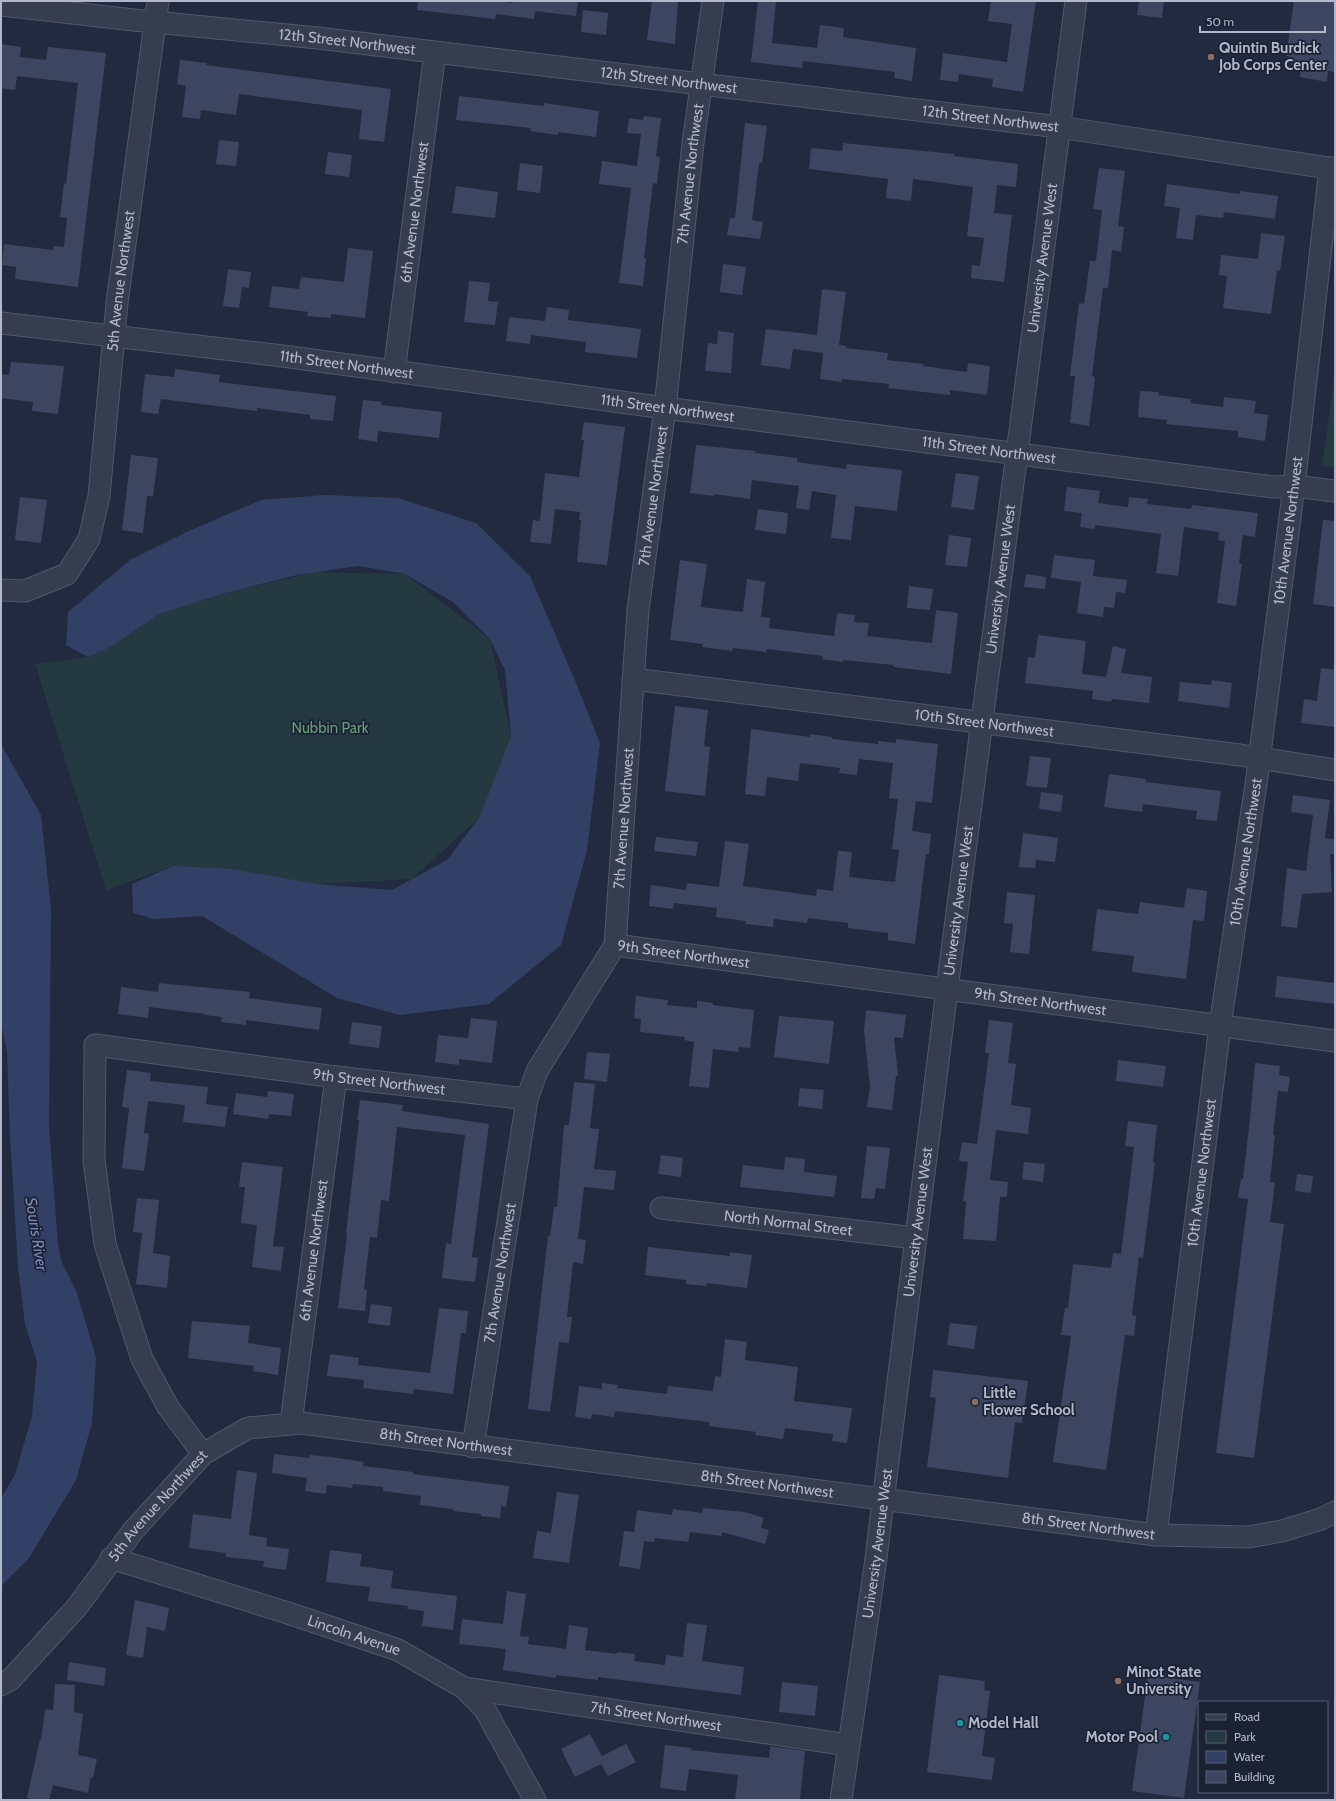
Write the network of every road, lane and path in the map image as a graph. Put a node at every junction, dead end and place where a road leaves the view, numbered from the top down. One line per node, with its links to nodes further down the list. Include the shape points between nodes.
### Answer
1 (158, 1): 5 (street, 5th Avenue Northwest)
2 (713, 1): 7 (street, 7th Avenue Northwest)
3 (1076, 1): 8 (street, University Avenue West)
4 (1, 4): 5 (street, 12th Street Northwest)
5 (156, 21): 6 (street, 12th Street Northwest); 11 (street, 5th Avenue Northwest)
6 (435, 52): 7 (street, 12th Street Northwest); 12 (street, 6th Avenue Northwest)
7 (702, 84): 8 (street, 12th Street Northwest); 13 (street, 7th Avenue Northwest, via 693,143)
8 (1059, 127): 9 (street, 12th Street Northwest); 14 (street, University Avenue West)
9 (1332, 169): 15 (street, 10th Avenue Northwest)
10 (1, 323): 11 (street, 11th Street Northwest)
11 (114, 336): 12 (street, 11th Street Northwest); 17 (street, 5th Avenue Northwest, via 99,496 89,539 67,574 25,591)
12 (394, 372): 13 (street, 11th Street Northwest)
13 (665, 408): 14 (street, 11th Street Northwest); 18 (street, 7th Avenue Northwest, via 638,610)
14 (1016, 453): 15 (street, 11th Street Northwest, via 1273,487); 19 (street, University Avenue West)
15 (1294, 486): 16 (street, 11th Street Northwest); 20 (street, 10th Avenue Northwest)
16 (1335, 491)
17 (1, 590)
18 (633, 679): 19 (street, 10th Street Northwest); 22 (street, 7th Avenue Northwest)
19 (981, 723): 20 (street, 10th Street Northwest); 23 (street, University Avenue West)
20 (1260, 759): 21 (street, 10th Street Northwest); 24 (street, 10th Avenue Northwest)
21 (1335, 770)
22 (615, 945): 23 (street, 9th Street Northwest); 28 (street, 9th Street Northwest, via 537,1071)
23 (947, 989): 24 (street, 9th Street Northwest); 30 (street, University Avenue West)
24 (1220, 1026): 25 (street, 9th Street Northwest); 36 (street, 10th Avenue Northwest)
25 (1335, 1041)
26 (95, 1045): 27 (street, 9th Street Northwest); 33 (street, 5th Avenue Northwest, via 94,1160 105,1244 142,1359 168,1407)
27 (336, 1077): 28 (street, 9th Street Northwest); 31 (street, 6th Avenue Northwest)
28 (527, 1099): 32 (street, 7th Avenue Northwest)
29 (661, 1208): 30 (street, North Normal Street)
30 (915, 1238): 34 (street, University Avenue West)
31 (291, 1423): 32 (street, 8th Street Northwest); 33 (street, 8th Street Northwest, via 248,1428)
32 (473, 1447): 34 (street, 8th Street Northwest)
33 (203, 1454): 37 (street, 5th Avenue Northwest)
34 (884, 1499): 36 (street, 8th Street Northwest); 40 (street, University Avenue West)
35 (1335, 1512): 36 (street, 8th Street Northwest, via 1322,1519 1282,1531 1248,1537)
36 (1156, 1535)
37 (111, 1558): 38 (street, 5th Avenue Northwest, via 77,1607 10,1680); 39 (street, Lincoln Avenue, via 398,1650)
38 (1, 1685)
39 (464, 1688): 40 (street, 7th Street Northwest); 41 (street, Lincoln Avenue, via 484,1708)
40 (848, 1745): 42 (street, University Avenue West)
41 (535, 1800)
42 (841, 1800)

